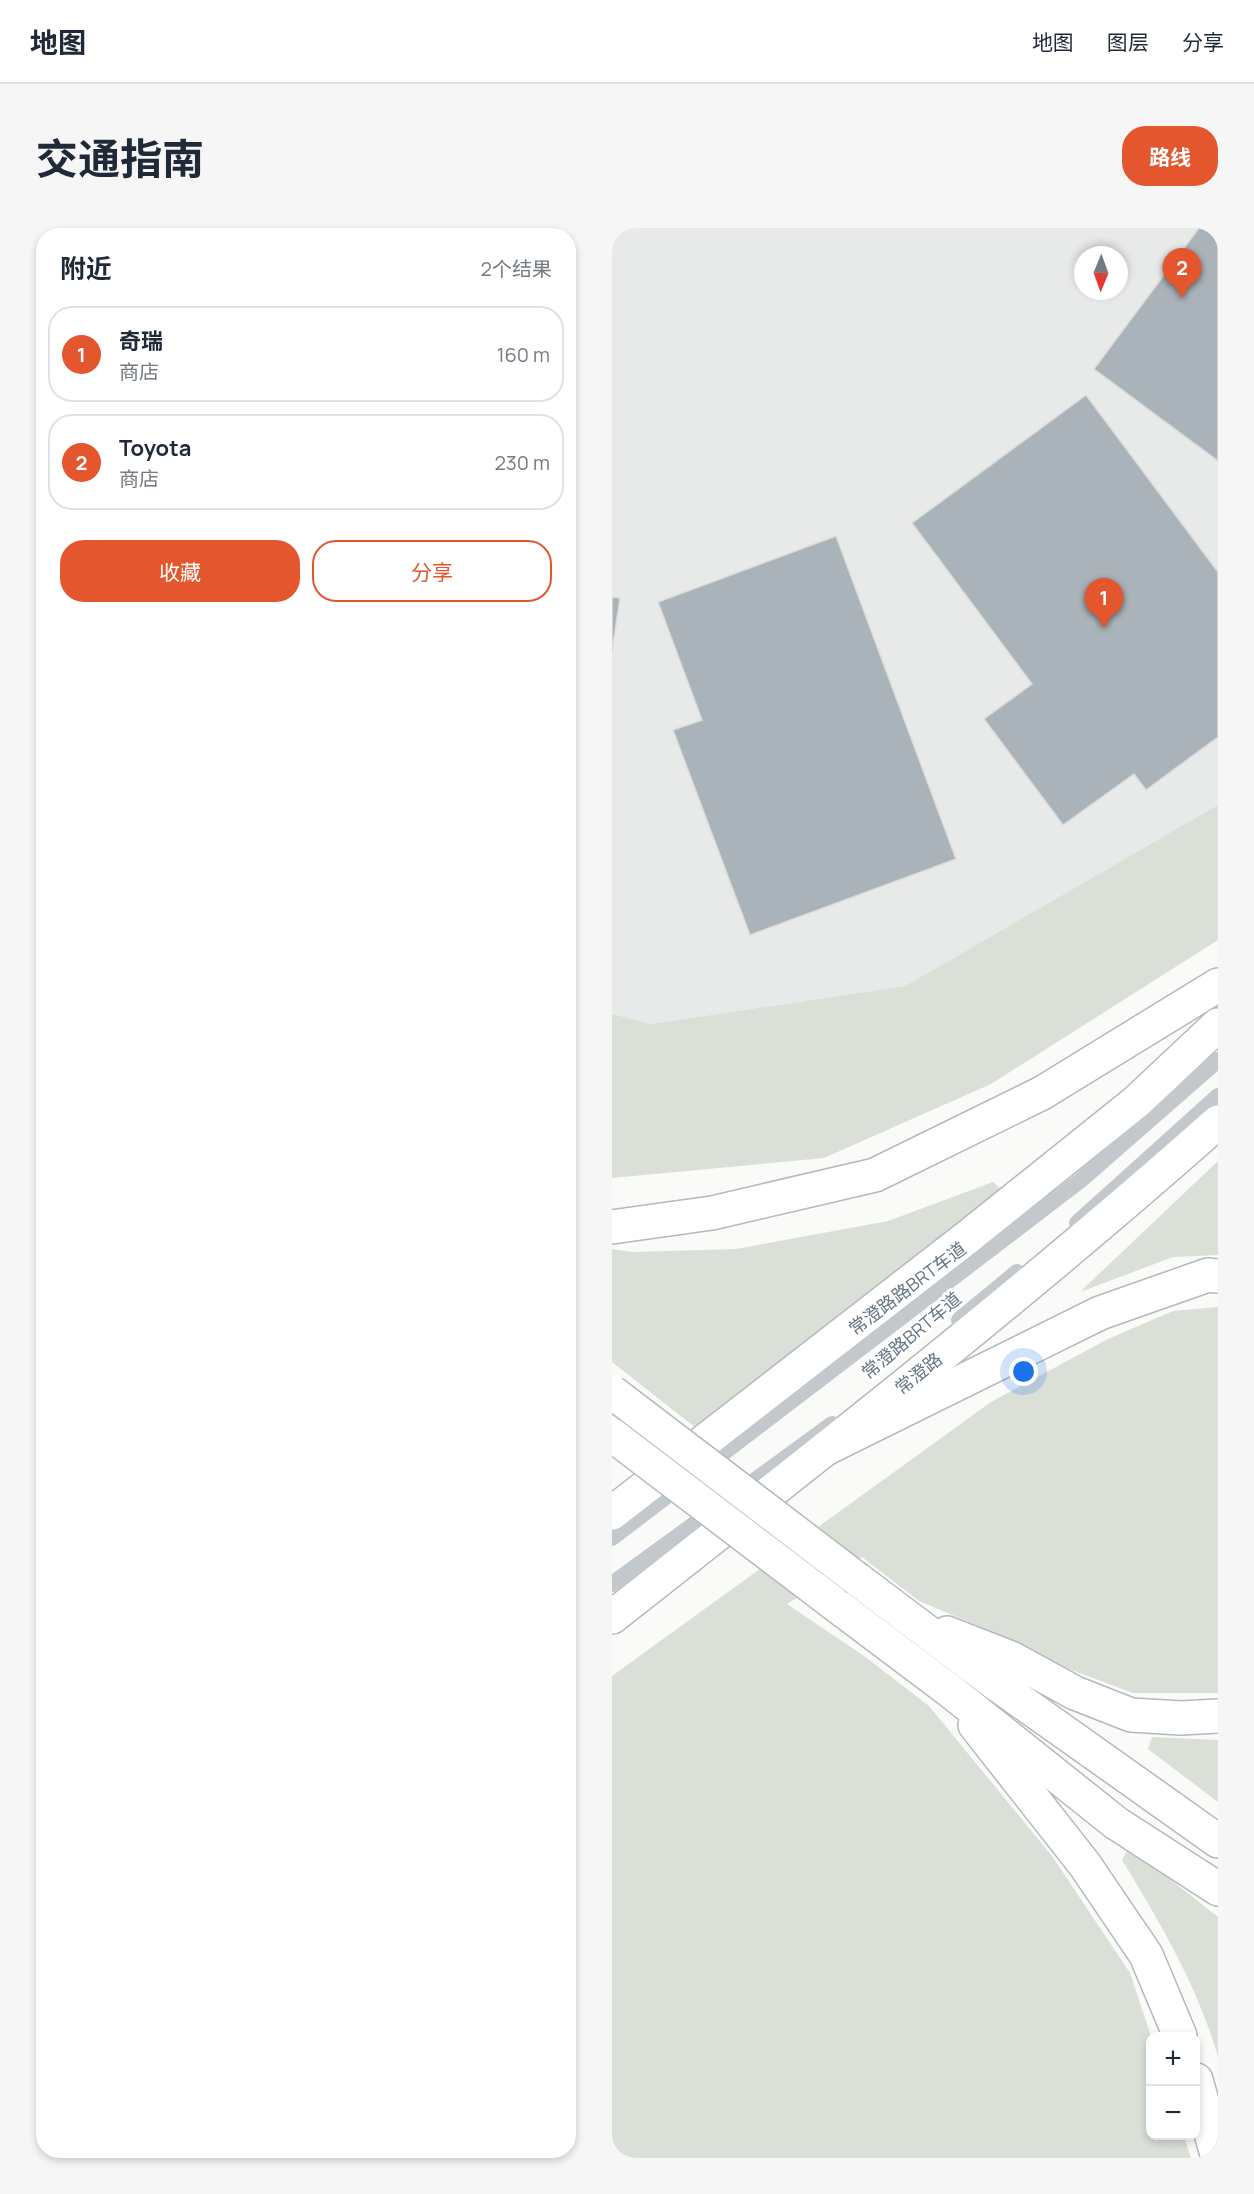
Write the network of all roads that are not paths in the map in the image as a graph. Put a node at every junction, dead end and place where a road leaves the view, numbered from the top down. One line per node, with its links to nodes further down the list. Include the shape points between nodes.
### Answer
1 (1218, 985): 6 (main road, via 1042,1093 875,1175 712,1213)
2 (1218, 1025): 13 (main road, via 1126,1109 969,1236)
3 (1218, 1060): 14 (lane, 常澄路路BRT车道, via 1081,1180)
4 (1218, 1096): 7 (lane)
5 (1218, 1122): 12 (main road, 常澄路, via 1133,1197)
6 (612, 1227)
7 (1067, 1231)
8 (1030, 1261): 15 (lane, 常澄路BRT车道, via 845,1414)
9 (1218, 1276): 12 (main road, via 1208,1275 1100,1313)
10 (612, 1392): 17 (main road, bridge)
11 (612, 1435): 18 (main road, bridge)
12 (827, 1448): 16 (main road, 常澄路)
13 (612, 1514)
14 (612, 1538)
15 (612, 1584)
16 (612, 1617)
17 (910, 1619): 19 (main road, via 1011,1658 1075,1693 1131,1715); 20 (main road)
18 (949, 1690): 21 (main road, via 1116,1823); 22 (main road, via 1085,1865 1146,1955)
19 (1218, 1716)
20 (1218, 1840)
21 (1218, 1889)
22 (1178, 2032)
23 (1198, 2086): 24 (main road)
24 (1218, 2158)

